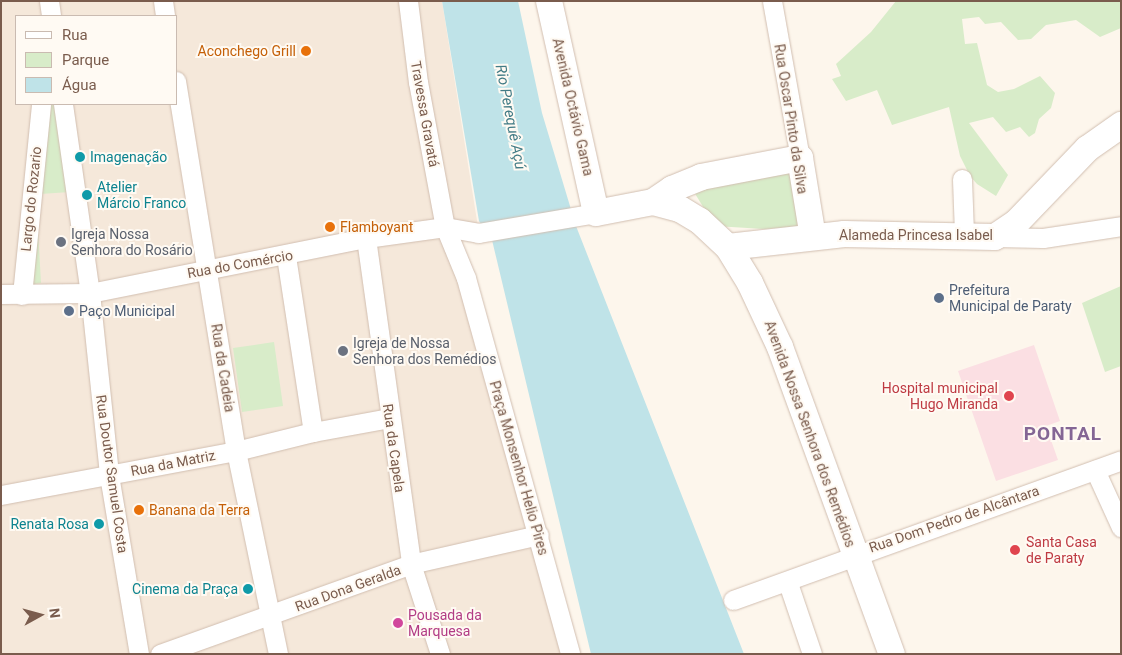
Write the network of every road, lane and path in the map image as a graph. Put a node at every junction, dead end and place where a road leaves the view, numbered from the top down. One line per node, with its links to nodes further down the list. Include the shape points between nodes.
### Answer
1 (163, 1): 5 (street)
2 (408, 1): 15 (street, Travessa Gravatá, via 418,82)
3 (549, 1): 13 (street, Avenida Octávio Gama)
4 (772, 1): 10 (street, Rua Oscar Pinto da Silva)
5 (165, 15)
6 (178, 93): 22 (street, Rua da Cadeia)
7 (40, 105): 25 (street, Largo do Rozario)
8 (63, 105): 23 (street)
9 (1121, 125): 18 (street, Alameda Princesa Isabel, via 1087,149 1036,205)
10 (800, 158): 12 (street, via 701,177 672,189); 17 (street, Rua Oscar Pinto da Silva)
11 (962, 179): 16 (street)
12 (653, 202): 13 (street); 20 (street, Avenida Nossa Senhora dos Remédios, via 680,209)
13 (587, 214): 15 (street, Rua do Comércio, via 478,233)
14 (1121, 226): 18 (street, via 1042,238)
15 (445, 227): 19 (street, Rua do Comércio); 34 (street, Praça Monsenhor Helio Pires, via 466,278)
16 (964, 234): 17 (street, Alameda Princesa Isabel); 18 (street, Alameda Princesa Isabel)
17 (813, 237): 20 (street, Alameda Princesa Isabel)
18 (995, 237)
19 (366, 238): 21 (street, Rua do Comércio); 26 (street, Rua da Capela)
20 (728, 246): 35 (street, Avenida Nossa Senhora dos Remédios, via 750,283 780,347)
21 (286, 256): 22 (street, Rua do Comércio); 27 (street)
22 (208, 269): 23 (street, Rua do Comércio); 28 (street, Rua da Cadeia)
23 (90, 293): 25 (street, Rua do Comércio); 31 (street, Rua Doutor Samuel Costa)
24 (1, 294): 25 (street, Rua do Comércio)
25 (22, 295)
26 (389, 418): 27 (street, Rua da Matriz); 36 (street, Rua da Capela)
27 (313, 432): 28 (street, Rua da Matriz)
28 (236, 451): 31 (street, Rua da Matriz); 39 (street, Rua da Cadeia)
29 (1121, 460): 30 (street, Rua Dom Pedro de Alcântara)
30 (1094, 470): 33 (street); 35 (street, Rua Dom Pedro de Alcântara)
31 (109, 475): 32 (street, Rua da Matriz); 40 (street, Rua Doutor Samuel Costa)
32 (1, 495)
33 (1121, 527)
34 (539, 535): 36 (street, Rua Dona Geralda); 44 (street, Praça Monsenhor Helio Pires)
35 (855, 554): 37 (street, Rua Dom Pedro de Alcântara); 46 (street, Avenida Nossa Senhora dos Remédios)
36 (411, 564): 39 (street, Rua Dona Geralda); 43 (street, Rua da Capela)
37 (788, 583): 38 (street, Rua Dom Pedro de Alcântara); 45 (street)
38 (732, 600)
39 (269, 617): 41 (street, Rua Dona Geralda); 42 (street, Rua da Cadeia)
40 (140, 654)
41 (160, 654)
42 (278, 654)
43 (440, 654)
44 (570, 654)
45 (812, 654)
46 (892, 654)

